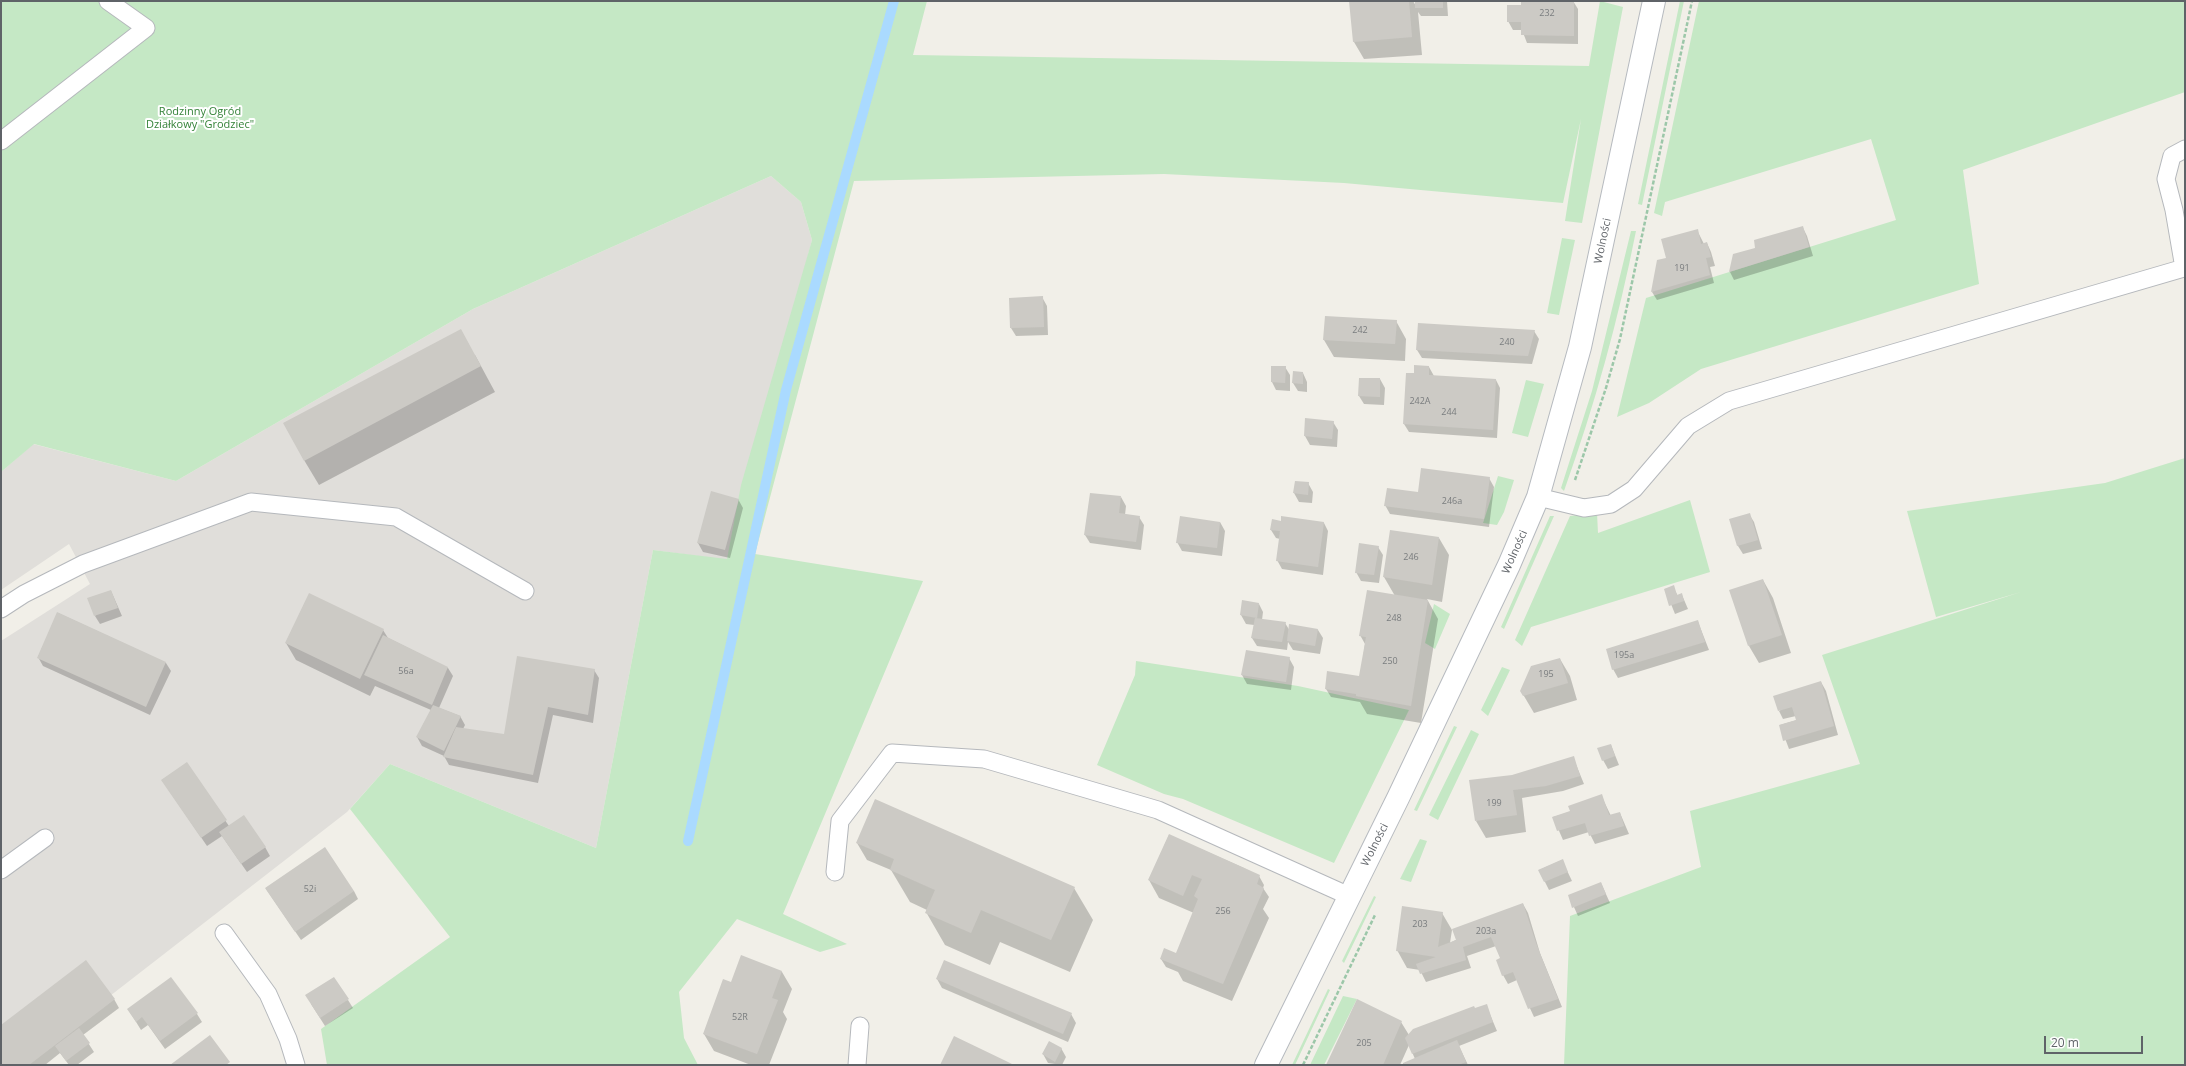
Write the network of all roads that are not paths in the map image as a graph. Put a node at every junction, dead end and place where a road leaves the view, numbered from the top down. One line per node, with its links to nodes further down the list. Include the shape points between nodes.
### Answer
1 (108, 1): 3 (lane, via 146,28)
2 (1654, 1): 5 (street, Wolności, via 1580,347)
3 (1, 141)
4 (2185, 149): 5 (lane, via 2172,156 2166,179 2184,268 1729,401 1688,426 1634,489 1611,504 1584,508)
5 (1538, 498): 11 (street, Wolności, via 1402,791)
6 (525, 591): 7 (lane, via 396,518 251,502 83,564 24,594)
7 (1, 609)
8 (45, 838): 9 (lane)
9 (1, 870)
10 (835, 872): 11 (lane, via 840,821 892,753 984,759 1158,810)
11 (1349, 896): 16 (street, Wolności)
12 (224, 933): 14 (lane, via 268,994 288,1039)
13 (860, 1026): 15 (lane)
14 (296, 1065)
15 (857, 1065)
16 (1266, 1065)

